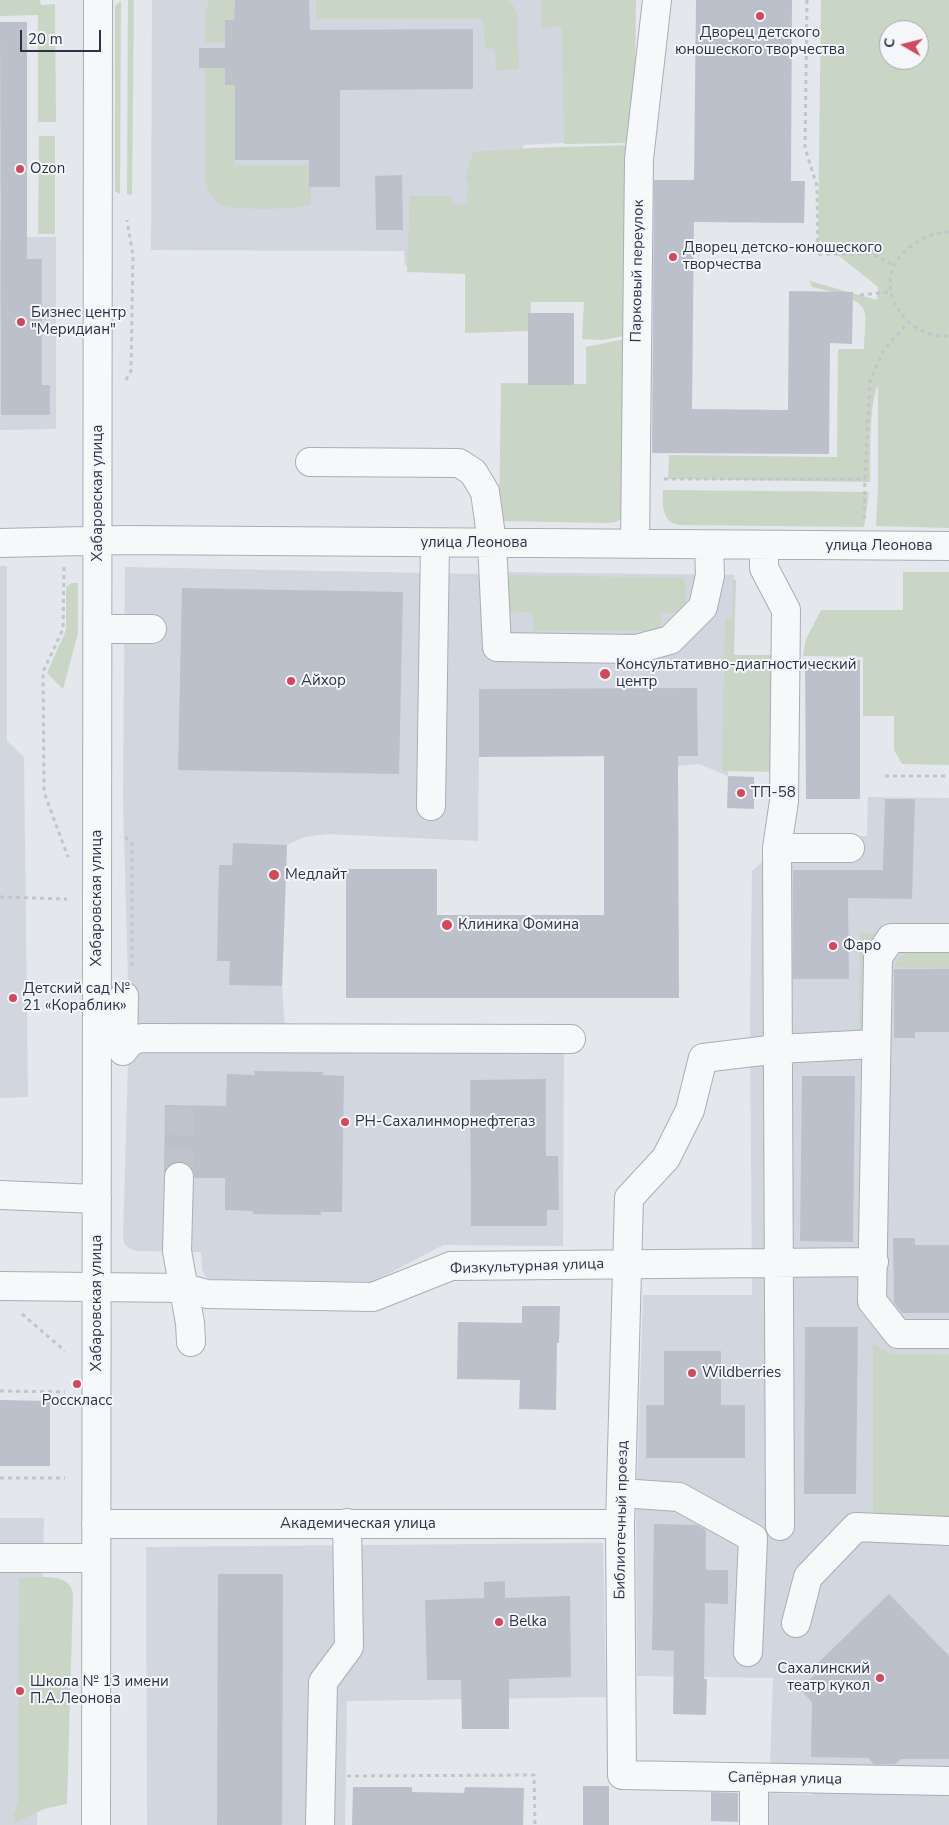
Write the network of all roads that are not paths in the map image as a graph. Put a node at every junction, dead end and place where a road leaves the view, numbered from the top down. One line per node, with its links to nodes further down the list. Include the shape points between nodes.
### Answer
1 (98, 0): 4 (street, Хабаровская улица)
2 (656, 0): 8 (street, Парковый переулок, via 639,159)
3 (310, 462): 7 (street, via 459,462 474,472 485,492)
4 (98, 541): 5 (street, улица Леонова); 6 (street, улица Леонова); 12 (street, Хабаровская улица)
5 (0, 543)
6 (435, 543): 7 (street, улица Леонова); 14 (street)
7 (492, 543): 8 (street, улица Леонова); 9 (street, via 497,647 636,649 670,640 703,607 710,575)
8 (634, 544): 9 (street, улица Леонова)
9 (709, 544): 10 (street, улица Леонова)
10 (764, 546): 11 (street, улица Леонова); 15 (street, via 764,568 786,610 784,801)
11 (949, 546)
12 (98, 629): 13 (street); 18 (street, Хабаровская улица)
13 (152, 629)
14 (431, 806)
15 (778, 848): 16 (street); 21 (street)
16 (850, 848)
17 (949, 938): 20 (street, via 891,938 878,957)
18 (97, 1021): 19 (street, via 124,1008 124,1051 131,1041 142,1038); 24 (street, Хабаровская улица)
19 (571, 1039)
20 (875, 1044): 21 (street); 25 (street)
21 (778, 1049): 26 (street); 27 (street, Библиотечный проезд, via 705,1049 690,1110 666,1158 629,1198)
22 (179, 1177): 29 (street, via 177,1251)
23 (0, 1195): 24 (street)
24 (97, 1199): 28 (street, Хабаровская улица)
25 (874, 1262): 26 (street, Физкультурная улица); 31 (street, via 872,1301 898,1334)
26 (779, 1263): 27 (street, Физкультурная улица); 37 (street)
27 (628, 1264): 29 (street, Физкультурная улица, via 451,1266 373,1297 207,1294); 33 (street, Библиотечный проезд)
28 (97, 1287): 29 (street, Физкультурная улица); 30 (street, Физкультурная улица); 35 (street, Хабаровская улица)
29 (184, 1288): 32 (street)
30 (7, 1297)
31 (949, 1334)
32 (191, 1342)
33 (621, 1493): 36 (street, Библиотечный проезд); 42 (street, via 680,1497 754,1538)
34 (346, 1523): 35 (street, Академическая улица); 36 (street, Академическая улица); 47 (street, via 349,1647 323,1682)
35 (96, 1524): 40 (street, Хабаровская улица)
36 (620, 1524): 43 (street, Библиотечный проезд)
37 (780, 1526)
38 (949, 1531): 41 (street, via 856,1527 808,1577)
39 (0, 1558): 40 (street)
40 (96, 1558): 46 (street, Хабаровская улица)
41 (796, 1623)
42 (748, 1652)
43 (622, 1775): 44 (street, Сапёрная улица)
44 (754, 1778): 45 (street, Сапёрная улица); 48 (street)
45 (949, 1781)
46 (96, 1825)
47 (320, 1825)
48 (754, 1825)

